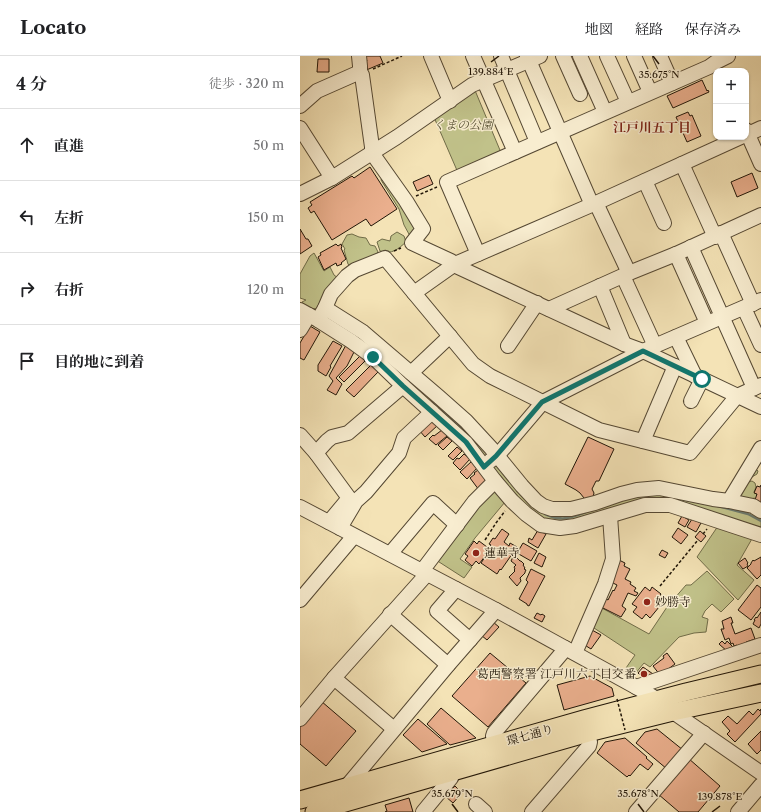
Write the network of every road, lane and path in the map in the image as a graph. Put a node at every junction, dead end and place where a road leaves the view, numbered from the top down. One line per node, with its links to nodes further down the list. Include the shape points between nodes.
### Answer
1 (359, 56): 14 (street)
2 (402, 56): 14 (path, via 363,73)
3 (431, 56): 19 (street)
4 (474, 56): 15 (street)
5 (501, 56): 13 (street)
6 (563, 56): 18 (street)
7 (580, 56): 22 (street)
8 (607, 56): 20 (street)
9 (634, 56): 17 (street)
10 (660, 56): 16 (street)
11 (532, 58): 13 (street); 25 (street)
12 (719, 61): 16 (street)
13 (507, 70): 15 (street); 29 (street)
14 (360, 72): 21 (street, via 317,91); 31 (street)
15 (484, 80): 19 (street); 30 (street)
16 (672, 83): 17 (street)
17 (650, 92): 20 (street)
18 (580, 94)
19 (450, 100): 31 (street)
20 (628, 102): 22 (street)
21 (300, 106)
22 (605, 112): 25 (street)
23 (300, 128): 34 (street)
24 (761, 128): 26 (street)
25 (560, 132): 29 (street); 39 (street)
26 (749, 132)
27 (732, 140): 32 (street)
28 (748, 140): 33 (street)
29 (538, 142): 30 (street)
30 (515, 152): 36 (street)
31 (372, 153): 34 (street); 38 (street)
32 (682, 164): 35 (street); 42 (street)
33 (761, 164)
34 (332, 178): 37 (street)
35 (645, 181): 39 (street); 41 (street)
36 (447, 182): 38 (path); 45 (street)
37 (300, 194)
38 (406, 201): 43 (street, via 423,229)
39 (594, 204): 45 (street); 49 (street)
40 (761, 215): 42 (street)
41 (664, 223)
42 (718, 235): 44 (street); 53 (street)
43 (412, 243): 47 (path, via 386,254); 48 (street)
44 (691, 247): 46 (street); 56 (street)
45 (478, 254): 48 (street)
46 (676, 254): 49 (street); 57 (street)
47 (385, 258): 51 (street); 55 (street, via 347,276)
48 (455, 264): 51 (street); 52 (street)
49 (626, 274): 50 (street); 64 (street)
50 (600, 286): 54 (street); 61 (street)
51 (414, 293): 59 (street)
52 (537, 303): 54 (street); 63 (street)
53 (753, 304): 56 (street); 62 (street)
54 (549, 309): 61 (street)
55 (313, 314): 58 (street); 66 (street, via 363,332); 68 (street, via 373,357)
56 (722, 317): 57 (street); 69 (street)
57 (707, 324): 60 (street)
58 (300, 330)
59 (450, 336): 66 (street); 72 (street, via 473,364 490,376)
60 (676, 337): 64 (street); 67 (street)
61 (624, 344): 64 (street)
62 (761, 345)
63 (508, 346)
64 (649, 349): 65 (street); 72 (street)
65 (675, 366): 67 (street); 76 (street)
66 (411, 373): 79 (street, via 466,421)
67 (699, 377): 70 (street); 71 (street)
68 (403, 386): 74 (street); 78 (street, via 348,433 332,437)
69 (757, 387): 70 (street)
70 (737, 396): 73 (street); 76 (street, via 690,453)
71 (691, 401)
72 (542, 402): 76 (street, via 600,430); 79 (street)
73 (761, 407)
74 (432, 412): 80 (street, via 466,442); 89 (street, via 404,438 399,453)
75 (300, 435): 78 (street)
76 (643, 441)
77 (761, 448): 83 (street)
78 (316, 453): 89 (street, via 349,498)
79 (496, 456): 80 (street); 85 (street, via 536,502 552,509)
80 (484, 467): 81 (street)
81 (495, 481): 82 (street); 88 (street)
82 (512, 501): 90 (street, via 541,525 560,528); 93 (path)
83 (729, 501): 85 (street, via 659,488 637,490); 86 (street, via 753,506)
84 (300, 507): 89 (street)
85 (571, 509): 90 (street)
86 (761, 511)
87 (610, 516): 90 (street); 91 (street, via 646,505 670,505); 104 (street, via 613,559 605,584)
88 (457, 524): 95 (street, via 433,503); 96 (street)
89 (334, 525): 92 (street)
90 (575, 526)
91 (761, 535)
92 (354, 536): 95 (street); 99 (street)
93 (485, 540)
94 (698, 540): 97 (path)
95 (390, 554): 96 (street)
96 (424, 572): 98 (street); 101 (street)
97 (660, 586)
98 (456, 589): 100 (street); 102 (street, via 437,611)
99 (300, 600)
100 (496, 610): 102 (street); 104 (street)
101 (390, 614): 105 (street); 107 (street)
102 (470, 640): 105 (street)
103 (761, 645): 108 (street)
104 (570, 650): 108 (street); 118 (street, via 561,654 494,733)
105 (448, 665): 115 (street)
106 (761, 674): 111 (main road, 環七通り)
107 (334, 678): 113 (street); 115 (street)
108 (636, 686): 111 (street)
109 (761, 693): 112 (main road, 環七通り)
110 (617, 699): 116 (path, bridge)
111 (657, 699): 112 (street); 114 (main road, 環七通り)
112 (673, 712): 114 (main road, 環七通り); 117 (street)
113 (300, 719)
114 (586, 726): 118 (main road, 環七通り); 120 (main road, 環七通り); 126 (street, via 589,746)
115 (394, 729): 122 (street)
116 (626, 730)
117 (704, 733): 119 (street); 127 (street)
118 (495, 744): 122 (main road, 環七通り)
119 (761, 773)
120 (450, 774): 124 (main road, 環七通り); 125 (street, via 451,778)
121 (761, 785): 128 (street)
122 (347, 786): 123 (main road, 環七通り)
123 (300, 800)
124 (314, 812)
125 (423, 812)
126 (532, 812)
127 (636, 812)
128 (738, 812)

